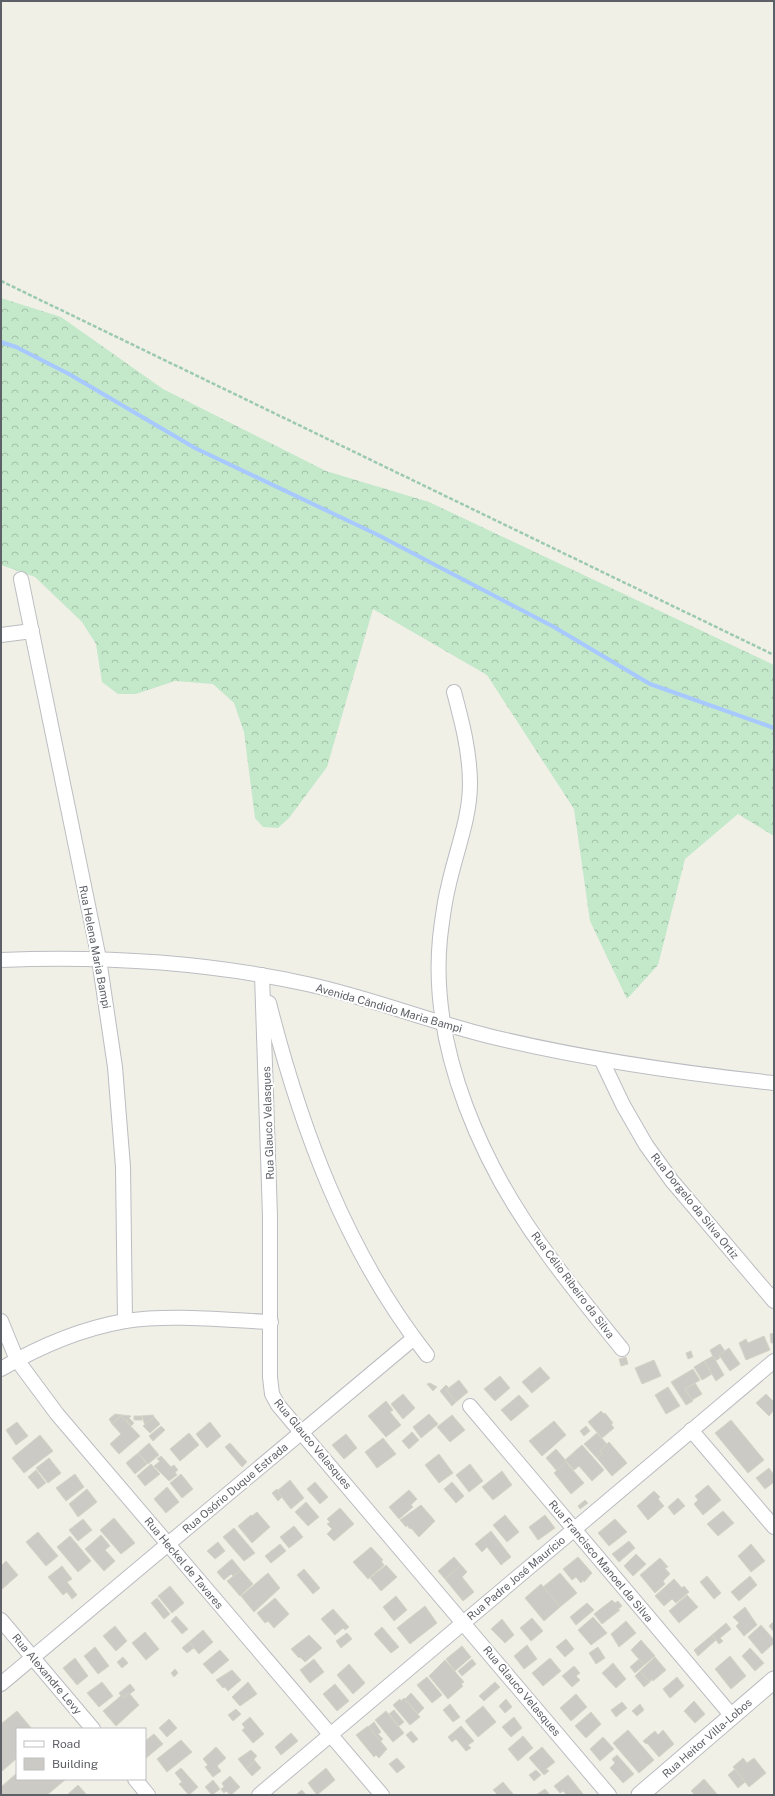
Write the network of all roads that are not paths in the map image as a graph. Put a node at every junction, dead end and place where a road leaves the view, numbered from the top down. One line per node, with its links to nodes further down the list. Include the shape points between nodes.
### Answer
1 (21, 579): 2 (street, Rua Helena Maria Bampi)
2 (32, 630): 3 (street); 5 (street, Rua Helena Maria Bampi)
3 (1, 635)
4 (454, 692): 8 (street, Rua Célio Ribeiro da Silva, via 468,750 470,785 466,821 448,888 440,940 439,975)
5 (99, 959): 6 (street, Avenida Cândido Maria Bampi); 7 (street, Avenida Cândido Maria Bampi); 13 (street, Rua Helena Maria Bampi, via 119,1107)
6 (1, 960)
7 (262, 975): 8 (street, Avenida Cândido Maria Bampi, via 316,986); 14 (street, Rua Glauco Velasques, via 269,1147); 15 (street, via 281,1050 325,1179 350,1233)
8 (443, 1024): 9 (street, Avenida Cândido Maria Bampi); 16 (street, Rua Célio Ribeiro da Silva, via 452,1066 468,1112 504,1186 548,1255)
9 (602, 1061): 10 (street, Avenida Cândido Maria Bampi); 11 (street, Rua Dorgelo da Silva Ortiz, via 623,1105 650,1151 672,1181)
10 (774, 1083)
11 (774, 1301)
12 (1, 1321): 18 (street, Rua Heckel de Tavares)
13 (125, 1321): 14 (street, via 194,1319); 18 (street, via 67,1336)
14 (271, 1322): 23 (street, Rua Glauco Velasques, via 272,1394 278,1405)
15 (414, 1338): 17 (street); 23 (street, Rua Osório Duque Estrada)
16 (622, 1349)
17 (427, 1355)
18 (17, 1360): 20 (street); 26 (street, Rua Heckel de Tavares, via 57,1414)
19 (774, 1361): 22 (street, Rua Padre José Maurício)
20 (1, 1370)
21 (470, 1406): 25 (street, Rua Francisco Manoel da Silva)
22 (691, 1430): 24 (street); 25 (street, Rua Padre José Maurício)
23 (302, 1432): 26 (street, Rua Osório Duque Estrada); 28 (street, Rua Glauco Velasques)
24 (774, 1527)
25 (574, 1529): 28 (street, Rua Padre José Maurício); 32 (street, Rua Francisco Manoel da Silva)
26 (168, 1544): 29 (street, Rua Osório Duque Estrada); 34 (street, Rua Heckel de Tavares)
27 (1, 1620): 29 (street, Rua Alexandre Levy)
28 (463, 1623): 34 (street, Rua Padre José Maurício); 39 (street, Rua Glauco Velasques)
29 (33, 1658): 31 (street, Rua Osório Duque Estrada); 33 (street, Rua Alexandre Levy)
30 (774, 1680): 32 (street, Rua Heitor Villa-Lobos)
31 (1, 1684)
32 (732, 1716): 40 (street, Rua Heitor Villa-Lobos)
33 (92, 1728)
34 (330, 1735): 37 (street, Rua Padre José Maurício); 38 (street, Rua Heckel de Tavares)
35 (136, 1780): 36 (street)
36 (148, 1795)
37 (259, 1795)
38 (382, 1795)
39 (609, 1795)
40 (640, 1795)

